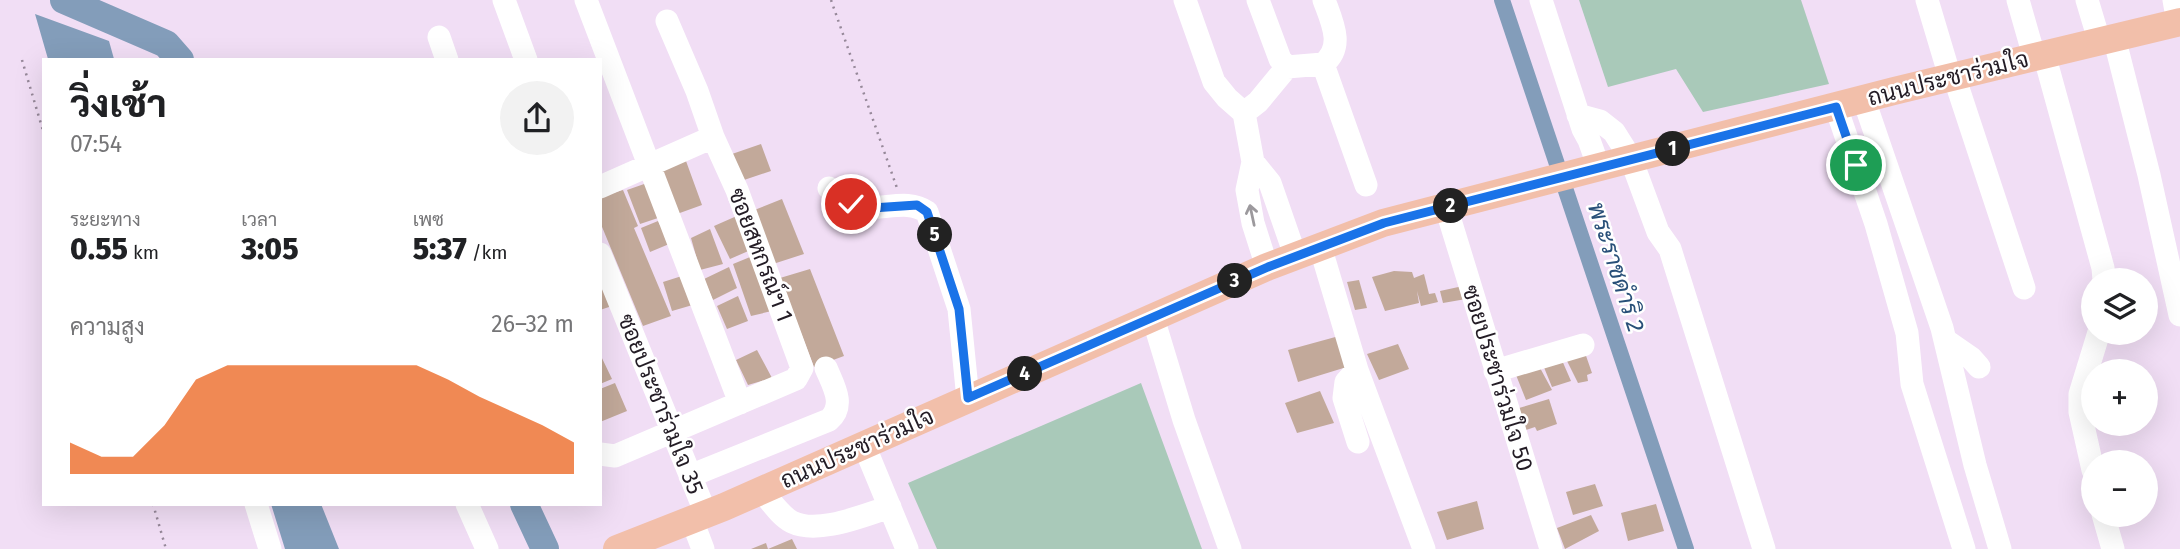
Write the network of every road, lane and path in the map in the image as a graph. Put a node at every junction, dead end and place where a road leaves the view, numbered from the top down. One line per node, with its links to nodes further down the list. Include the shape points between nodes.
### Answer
1 (504, 0): 17 (street)
2 (586, 0): 30 (street)
3 (831, 0): 35 (path)
4 (1185, 0): 24 (street, via 1214,82)
5 (1258, 0): 20 (street)
6 (1324, 0): 19 (street, via 1336,40 1335,51)
7 (1541, 0): 25 (street)
8 (1927, 0): 21 (street)
9 (2018, 0): 15 (street)
10 (2087, 0): 14 (street)
11 (2178, 15): 14 (main road, ถนนประชาร่วมใจ)
12 (667, 20): 27 (street, ซอยสหกรณ์ฯ 1)
13 (439, 37): 16 (street)
14 (2107, 38): 15 (main road, ถนนประชาร่วมใจ); 42 (street, via 2150,175)
15 (2039, 55): 21 (main road, ถนนประชาร่วมใจ); 40 (street)
16 (446, 58)
17 (525, 58)
18 (22, 60): 26 (path)
19 (1324, 64): 20 (street); 32 (street)
20 (1287, 67): 24 (street)
21 (1952, 77): 22 (main road, ถนนประชาร่วมใจ); 41 (street)
22 (1864, 100): 23 (main road, ถนนประชาร่วมใจ); 44 (street)
23 (1836, 107): 28 (main road, ถนนประชาร่วมใจ); 76 (street, via 1876,223 1907,333 1912,384)
24 (1244, 113): 29 (street)
25 (1578, 115): 28 (street, via 1600,121 1614,132); 31 (street)
26 (42, 127)
27 (713, 137): 30 (street); 52 (street, ซอยสหกรณ์ฯ 1, via 802,365 801,375 789,383)
28 (1631, 159): 31 (main road, ถนนประชาร่วมใจ); 75 (street, via 1658,232 1670,249)
29 (1253, 162): 37 (street); 39 (street, one-way to 29, via 1247,190)
30 (649, 165): 33 (street); 52 (street)
31 (1593, 170): 36 (main road, ถนนประชาร่วมใจ)
32 (1366, 185)
33 (602, 186)
34 (829, 188): 35 (street, via 851,204 872,208)
35 (903, 205): 51 (street, via 917,205 927,212 950,278 959,309)
36 (1446, 207): 37 (main road, ถนนประชาร่วมใจ); 50 (street, ซอยประชาร่วมใจ 50)
37 (1308, 250): 39 (main road, ถนนประชาร่วมใจ); 49 (street)
38 (602, 259): 53 (street, ซอยประชาร่วมใจ 35)
39 (1268, 267): 43 (main road, ถนนประชาร่วมใจ)
40 (2103, 268)
41 (2024, 288)
42 (2180, 315)
43 (1153, 318): 51 (main road, ถนนประชาร่วมใจ); 72 (street)
44 (1945, 340): 47 (street); 77 (street)
45 (1583, 345): 50 (street)
46 (2095, 345): 56 (street, via 2080,394)
47 (1979, 366)
48 (826, 368): 58 (street, via 838,406 829,420)
49 (1357, 370): 54 (street, via 1346,382 1344,398); 73 (street)
50 (1495, 371): 74 (street, ซอยประชาร่วมใจ 50)
51 (968, 398): 55 (main road, ถนนประชาร่วมใจ)
52 (740, 404): 53 (street)
53 (672, 432): 57 (street, via 615,456); 58 (street, ซอยประชาร่วมใจ 35)
54 (1358, 442)
55 (864, 444): 59 (main road, ถนนประชาร่วมใจ); 63 (street)
56 (2089, 450)
57 (602, 454)
58 (690, 476): 64 (street, ซอยประชาร่วมใจ 35)
59 (761, 490): 63 (street, via 789,521 799,524 832,524); 64 (main road, ถนนประชาร่วมใจ)
60 (154, 506): 66 (path)
61 (257, 506): 67 (street)
62 (468, 506): 68 (street)
63 (890, 507): 71 (street)
64 (699, 517): 69 (main road, ถนนประชาร่วมใจ); 70 (street, ซอยประชาร่วมใจ 35)
65 (2106, 527): 78 (street)
66 (166, 549)
67 (270, 549)
68 (487, 549)
69 (617, 549)
70 (703, 549)
71 (907, 549)
72 (1230, 549)
73 (1424, 549)
74 (1551, 549)
75 (1764, 549)
76 (1964, 549)
77 (2000, 549)
78 (2112, 549)

